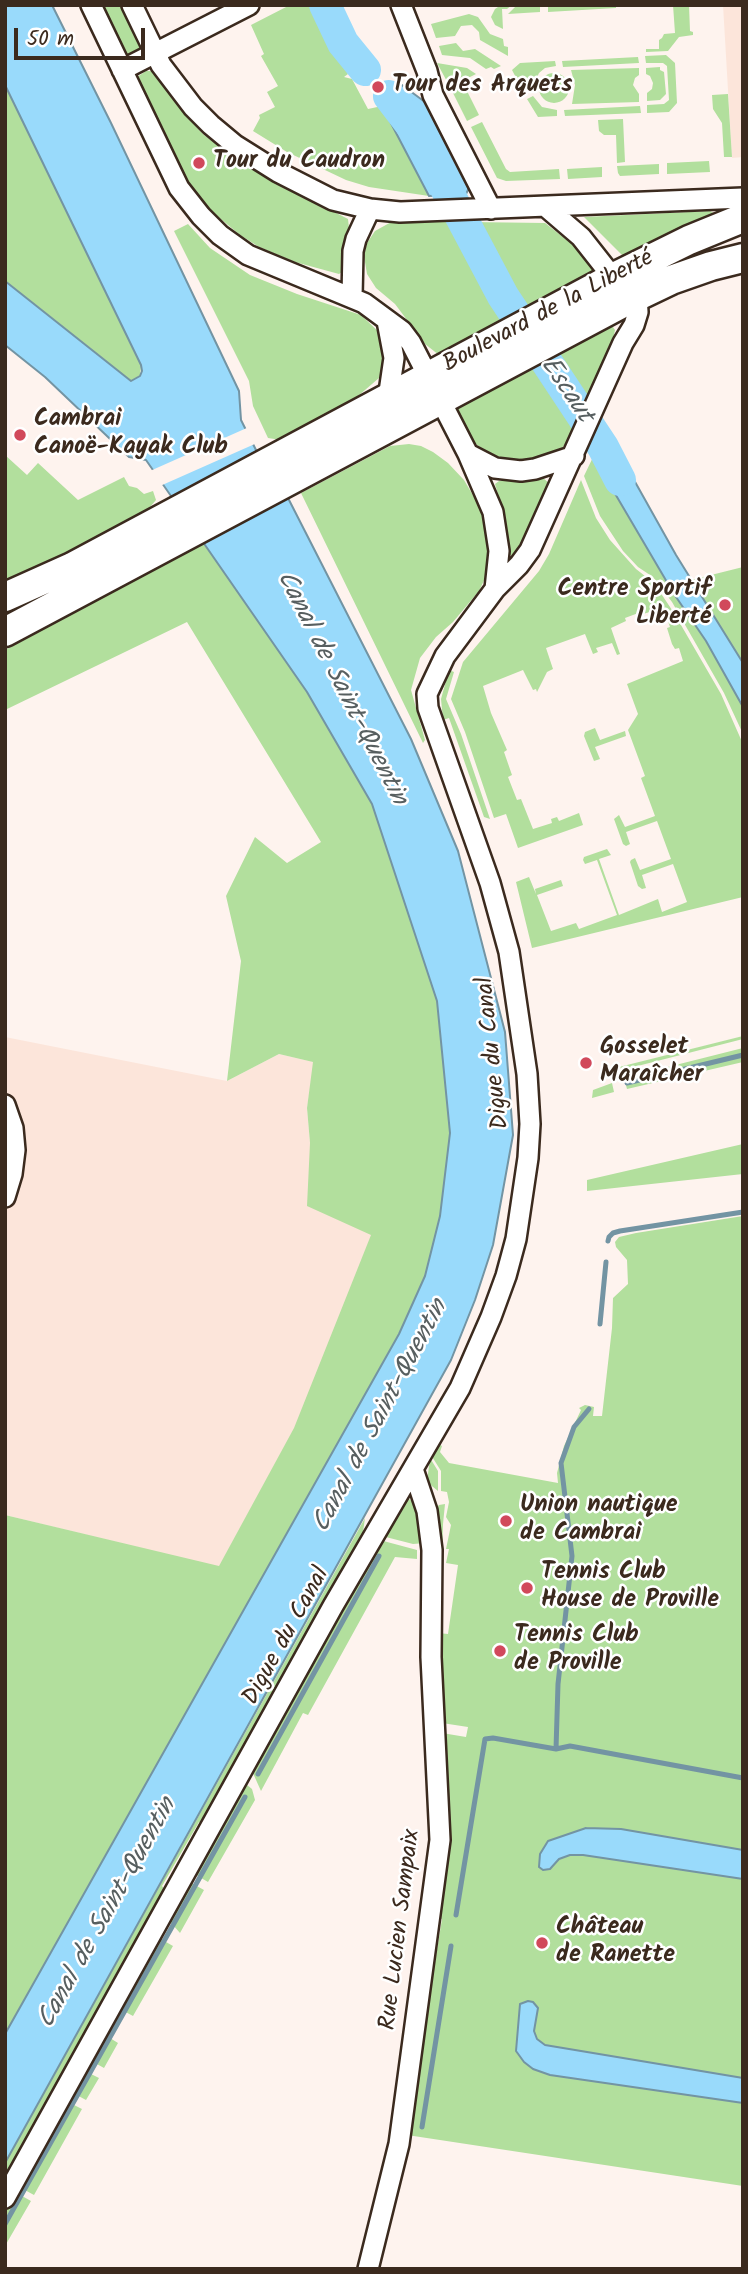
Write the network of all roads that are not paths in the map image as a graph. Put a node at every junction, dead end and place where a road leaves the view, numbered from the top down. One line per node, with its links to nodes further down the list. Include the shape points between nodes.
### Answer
1 (91, 5): 6 (street)
2 (132, 5): 5 (street)
3 (249, 5): 5 (street)
4 (401, 5): 10 (street, via 433,95)
5 (155, 53): 6 (street); 9 (street, via 193,107 235,145 316,192)
6 (122, 70): 14 (street, via 179,188 206,222 248,255)
7 (743, 198): 8 (street)
8 (546, 207): 10 (street); 13 (street, via 581,237)
9 (370, 209): 10 (street); 14 (street, via 353,251)
10 (486, 210)
11 (743, 218): 13 (main road, Boulevard de la Liberté, via 689,240)
12 (743, 258): 13 (main road, Boulevard de la Liberté)
13 (624, 293): 16 (main road, Boulevard de la Liberté); 19 (street, Digue du Canal, via 623,343)
14 (352, 297): 15 (street)
15 (387, 321): 16 (street, via 402,331); 17 (street, via 394,358)
16 (435, 388): 17 (main road, Boulevard de la Liberté); 18 (main road, Boulevard de la Liberté); 20 (street)
17 (388, 398): 18 (main road, Boulevard de la Liberté)
18 (364, 426): 21 (main road)
19 (578, 448): 20 (street, via 543,467 521,471 495,468); 22 (street, Digue du Canal, via 530,550)
20 (468, 454): 22 (street, via 497,528)
21 (78, 579): 23 (main road); 24 (main road)
22 (495, 589): 27 (street, Digue du Canal, via 445,656 427,694 509,952 528,1086 528,1158 516,1239 491,1317 460,1388)
23 (5, 597)
24 (5, 632)
25 (5, 1105): 26 (street, via 15,1150)
26 (5, 1197)
27 (413, 1469): 28 (street, Digue du Canal); 29 (street, Rue Lucien Sampaix, via 427,1511 432,1550 430,1657 440,1840 399,2144)
28 (5, 2198)
29 (368, 2269)

